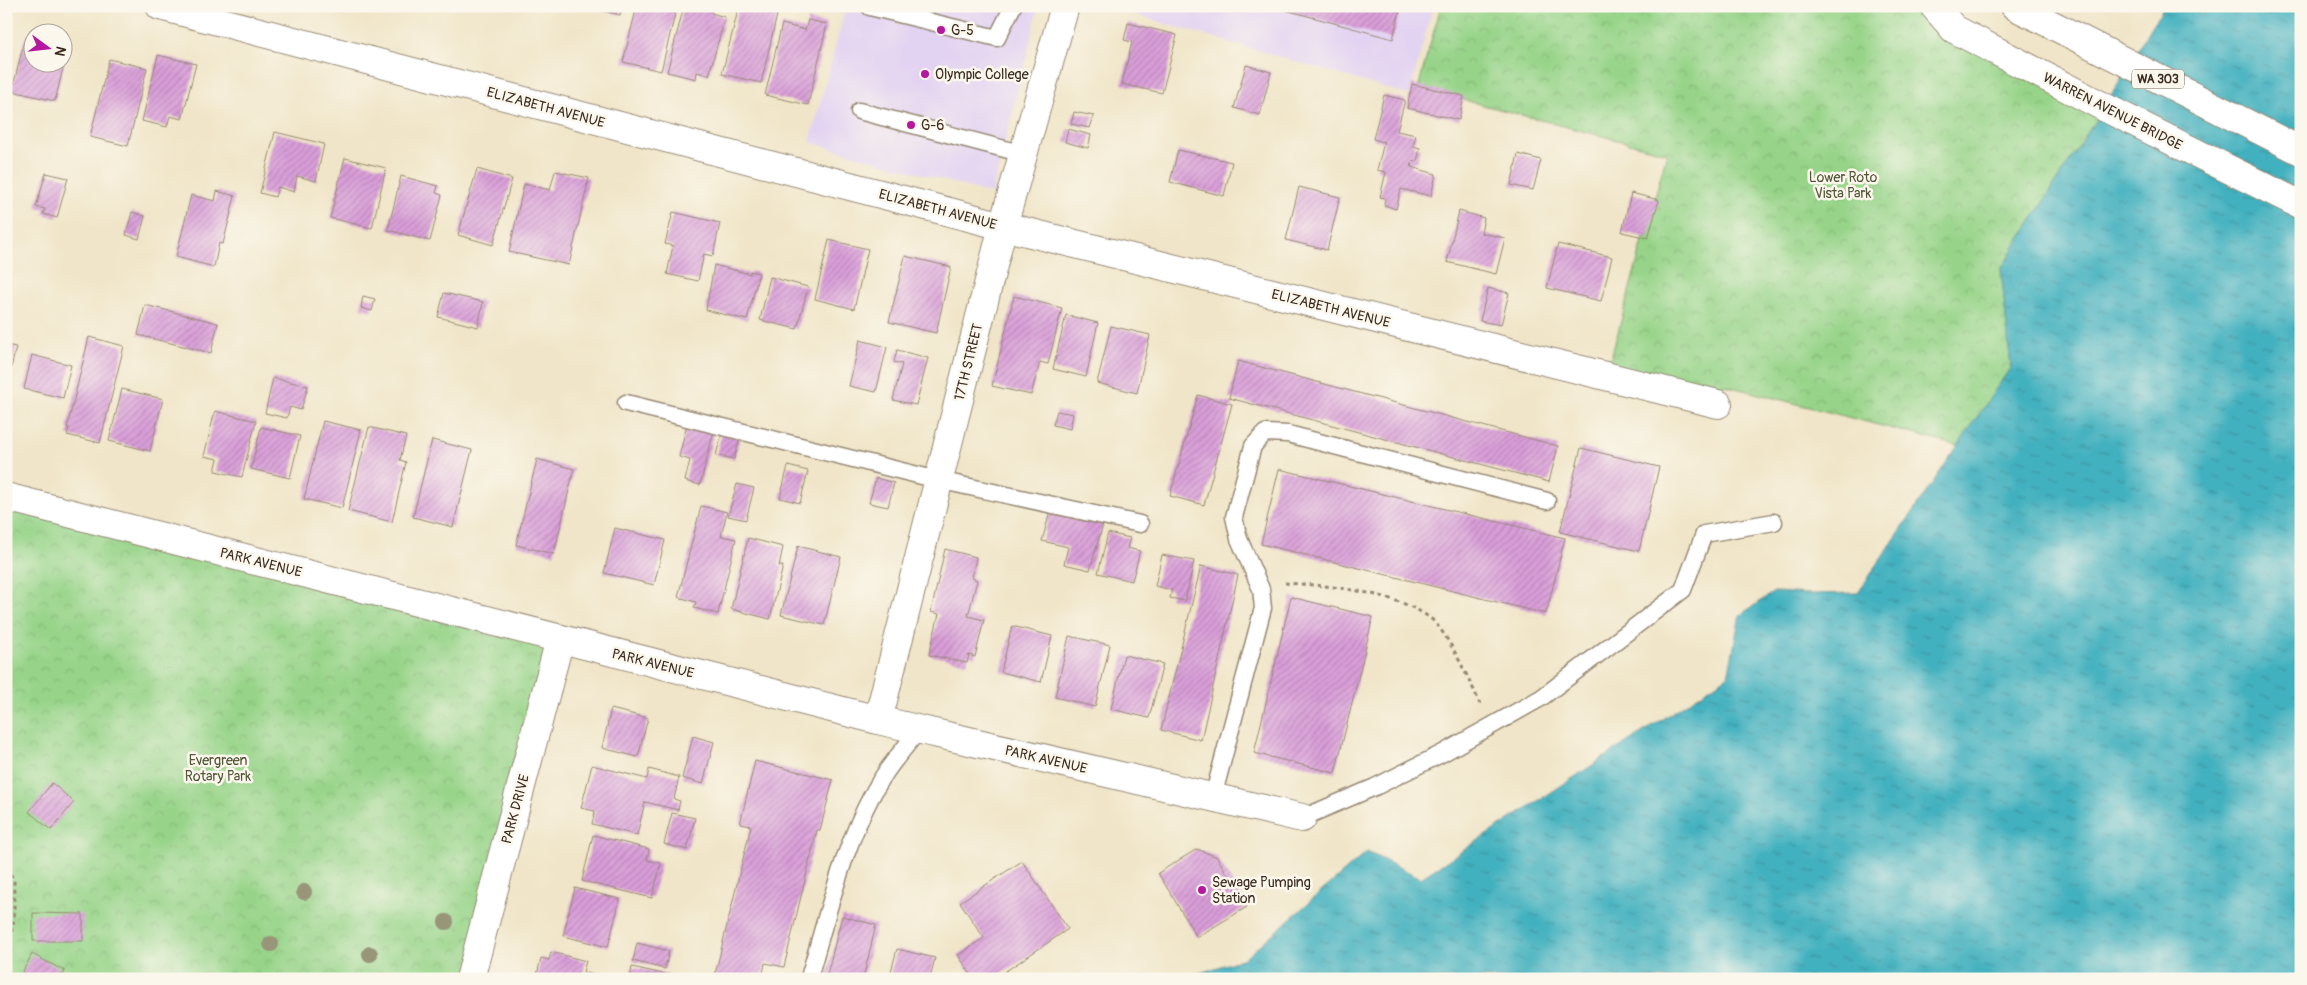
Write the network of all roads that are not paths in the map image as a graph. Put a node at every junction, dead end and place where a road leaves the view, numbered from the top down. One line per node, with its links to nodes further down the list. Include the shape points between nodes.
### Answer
1 (160, 6): 11 (street, ELIZABETH AVENUE)
2 (1013, 6): 5 (lane, via 997,38)
3 (1934, 6): 10 (street, WARREN AVENUE BRIDGE, via 1954,29)
4 (2015, 6): 8 (street, WA 303)
5 (870, 7)
6 (1061, 8): 9 (street, 17TH STREET)
7 (859, 111): 9 (lane)
8 (2301, 152)
9 (1024, 154): 11 (street, 17TH STREET)
10 (2301, 205)
11 (1003, 226): 13 (street, ELIZABETH AVENUE); 14 (street, 17TH STREET)
12 (626, 403): 14 (lane)
13 (1718, 404)
14 (938, 480): 18 (lane); 20 (street, 17TH STREET)
15 (6, 496): 19 (street, PARK AVENUE)
16 (1547, 501): 22 (lane, via 1288,434 1265,433 1253,446 1234,517 1263,608)
17 (1774, 522): 23 (lane, via 1704,534 1682,590 1540,698 1375,787)
18 (1140, 524)
19 (560, 639): 20 (street, PARK AVENUE); 25 (street, PARK DRIVE)
20 (878, 720): 21 (street, PARK AVENUE)
21 (919, 730): 22 (street, PARK AVENUE); 24 (lane, via 886,772 868,804 840,874)
22 (1213, 797): 23 (street, PARK AVENUE)
23 (1302, 818)
24 (810, 974)
25 (470, 979)

